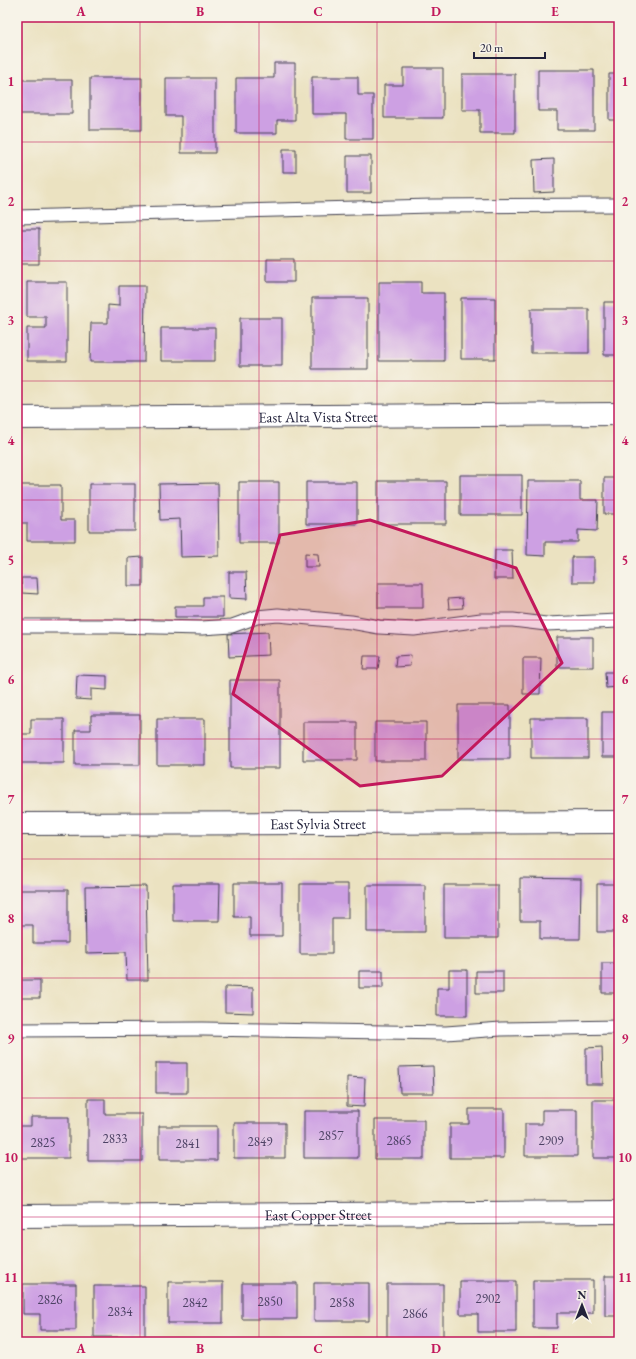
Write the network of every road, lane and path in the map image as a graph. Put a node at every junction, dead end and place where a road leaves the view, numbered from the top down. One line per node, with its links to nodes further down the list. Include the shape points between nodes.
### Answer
1 (619, 205): 2 (lane, via 432,206)
2 (17, 217)
3 (619, 414): 4 (street, East Alta Vista Street)
4 (17, 418)
5 (619, 621): 6 (lane, via 546,624 481,620 414,629 278,615 257,617 232,626 202,628)
6 (17, 626)
7 (619, 822): 8 (street, East Sylvia Street)
8 (17, 824)
9 (619, 1026): 10 (lane, via 446,1032)
10 (17, 1030)
11 (619, 1212): 12 (street, East Copper Street)
12 (17, 1216)

